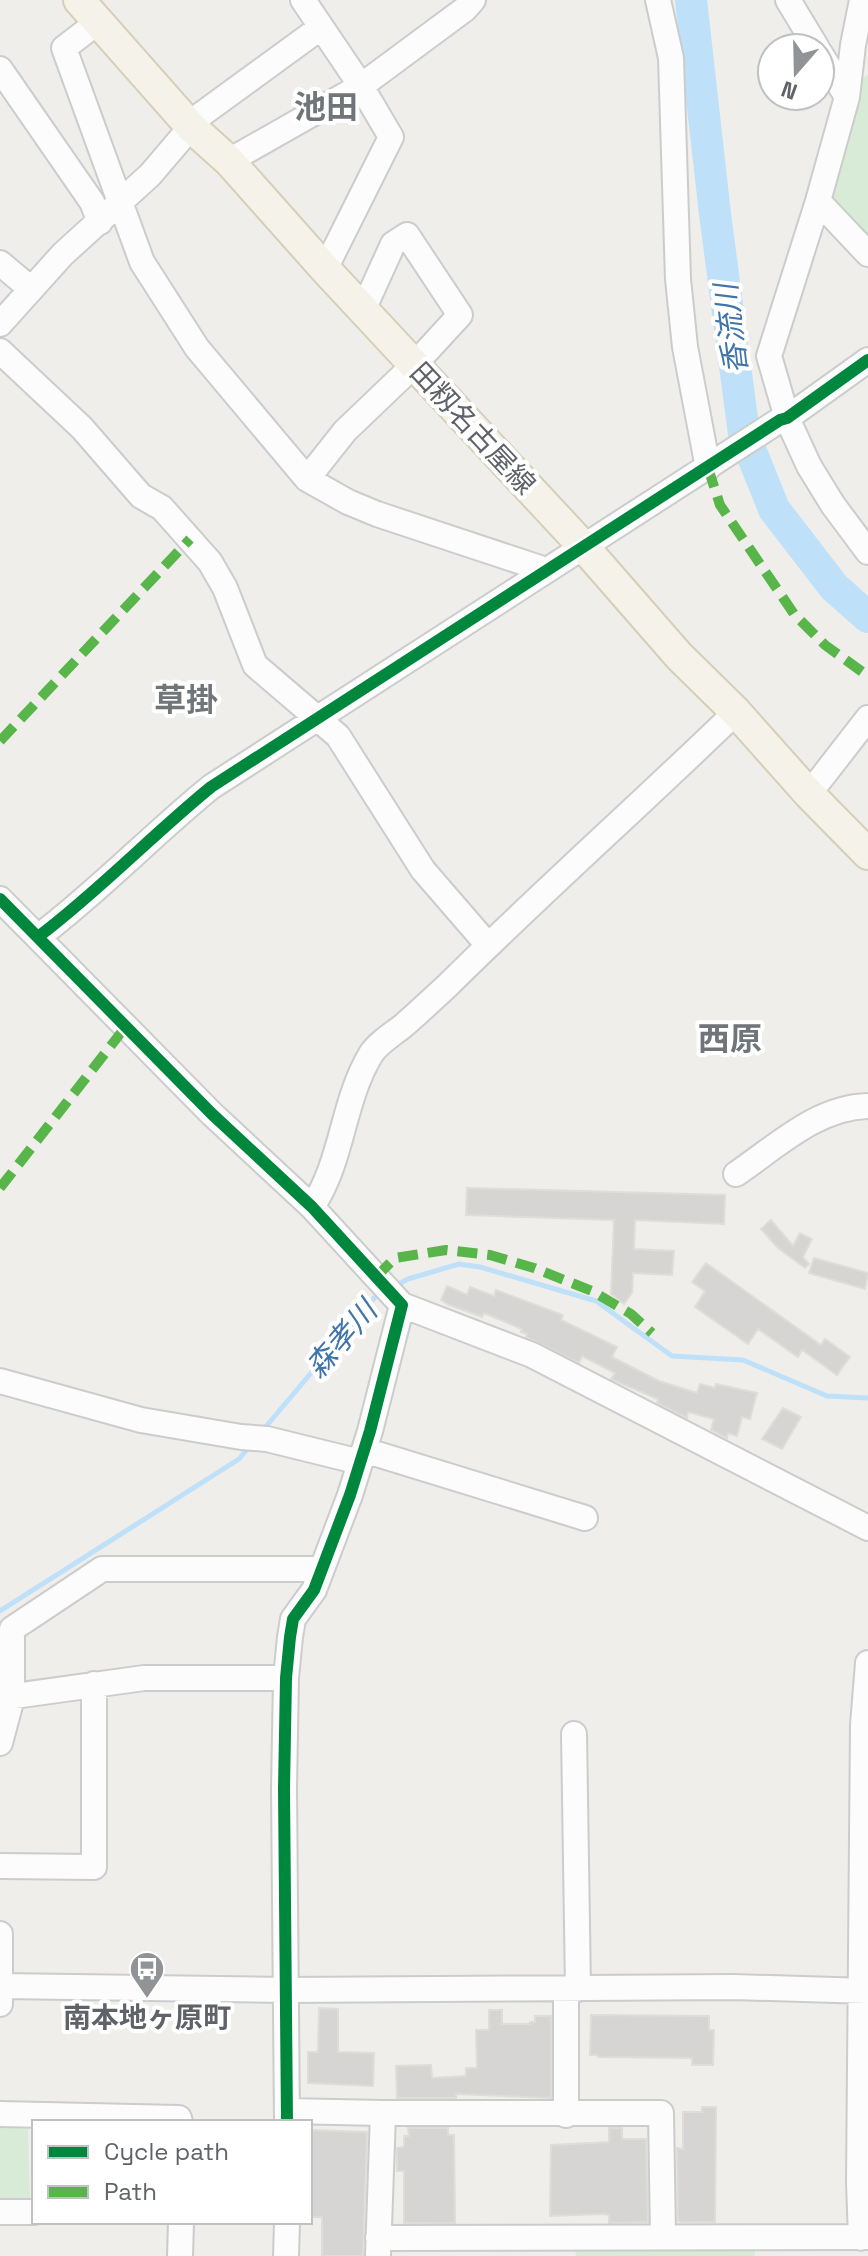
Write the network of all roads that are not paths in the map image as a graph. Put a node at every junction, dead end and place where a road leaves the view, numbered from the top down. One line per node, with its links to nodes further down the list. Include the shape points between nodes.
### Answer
1 (303, 0): 7 (street)
2 (658, 0): 29 (street, via 671,58 685,347)
3 (788, 0): 8 (street)
4 (862, 0): 9 (street)
5 (469, 5): 12 (street)
6 (88, 11): 14 (main road, 田籾名古屋線); 17 (street, via 64,48)
7 (320, 28): 12 (street); 14 (street, via 202,114)
8 (808, 32)
9 (860, 50): 13 (street)
10 (0, 69): 18 (street, via 92,202)
11 (836, 79): 13 (street)
12 (361, 86): 15 (street); 21 (street, via 391,137)
13 (847, 97): 16 (street)
14 (192, 128): 15 (main road, 田籾名古屋線); 17 (street)
15 (229, 161): 21 (main road, 田籾名古屋線)
16 (818, 201): 19 (street); 28 (street, via 769,356)
17 (121, 202): 18 (street); 30 (street, via 142,262 197,348)
18 (100, 222): 22 (street)
19 (868, 254)
20 (0, 263): 22 (street)
21 (325, 269): 23 (main road, 田籾名古屋線)
22 (31, 289): 24 (street)
23 (363, 310): 27 (main road, 田籾名古屋線); 27 (street, via 393,244 407,235 460,315)
24 (0, 324)
25 (0, 351): 36 (street, via 82,428 141,496 162,508 210,562 255,665)
26 (868, 360): 28 (street)
27 (414, 365): 30 (street, via 345,431); 32 (main road, 田籾名古屋線)
28 (783, 419): 29 (street); 31 (street, via 833,505)
29 (712, 466): 32 (street)
30 (307, 479): 33 (street, via 377,514)
31 (864, 537)
32 (583, 546): 33 (street); 34 (main road, 田籾名古屋線)
33 (546, 570): 36 (street)
34 (736, 712): 37 (main road, 田籾名古屋線); 41 (street)
35 (868, 718): 37 (street)
36 (321, 719): 40 (street, via 211,787); 41 (street, via 338,736 423,870)
37 (809, 794): 38 (main road, 田籾名古屋線)
38 (868, 854)
39 (0, 899): 40 (street)
40 (38, 937): 44 (street)
41 (487, 944): 44 (street, via 372,1051 330,1174)
42 (868, 1106): 43 (street, via 848,1106 818,1118)
43 (736, 1174)
44 (312, 1207): 45 (street)
45 (399, 1301): 47 (street); 49 (street, via 532,1355)
46 (0, 1381): 47 (street, via 141,1420)
47 (362, 1456): 48 (street); 50 (street)
48 (585, 1518)
49 (868, 1528)
50 (322, 1569): 52 (street, via 293,1619); 54 (street, via 102,1569 12,1629)
51 (868, 1663): 62 (street, via 863,1725)
52 (286, 1678): 53 (street, via 144,1678); 61 (street)
53 (94, 1684): 54 (street); 57 (street, via 94,1867)
54 (6, 1698): 56 (street)
55 (574, 1734): 60 (street)
56 (0, 1743)
57 (0, 1866)
58 (0, 1934): 59 (street)
59 (0, 1986): 61 (street); 63 (street)
60 (572, 1989): 61 (street); 62 (street); 66 (street)
61 (286, 1990): 67 (street)
62 (864, 1991): 74 (street)
63 (0, 2004)
64 (383, 2113): 66 (street); 67 (street); 75 (street)
65 (0, 2114): 68 (street)
66 (566, 2115): 73 (street, via 661,2113)
67 (287, 2117)
68 (180, 2120)
69 (0, 2212): 70 (street)
70 (32, 2212)
71 (181, 2224): 78 (street)
72 (287, 2224): 79 (street)
73 (663, 2236): 76 (street); 77 (street)
74 (864, 2238): 77 (street)
75 (378, 2247): 76 (street)
76 (569, 2247)
77 (759, 2248)
78 (180, 2256)
79 (286, 2256)

